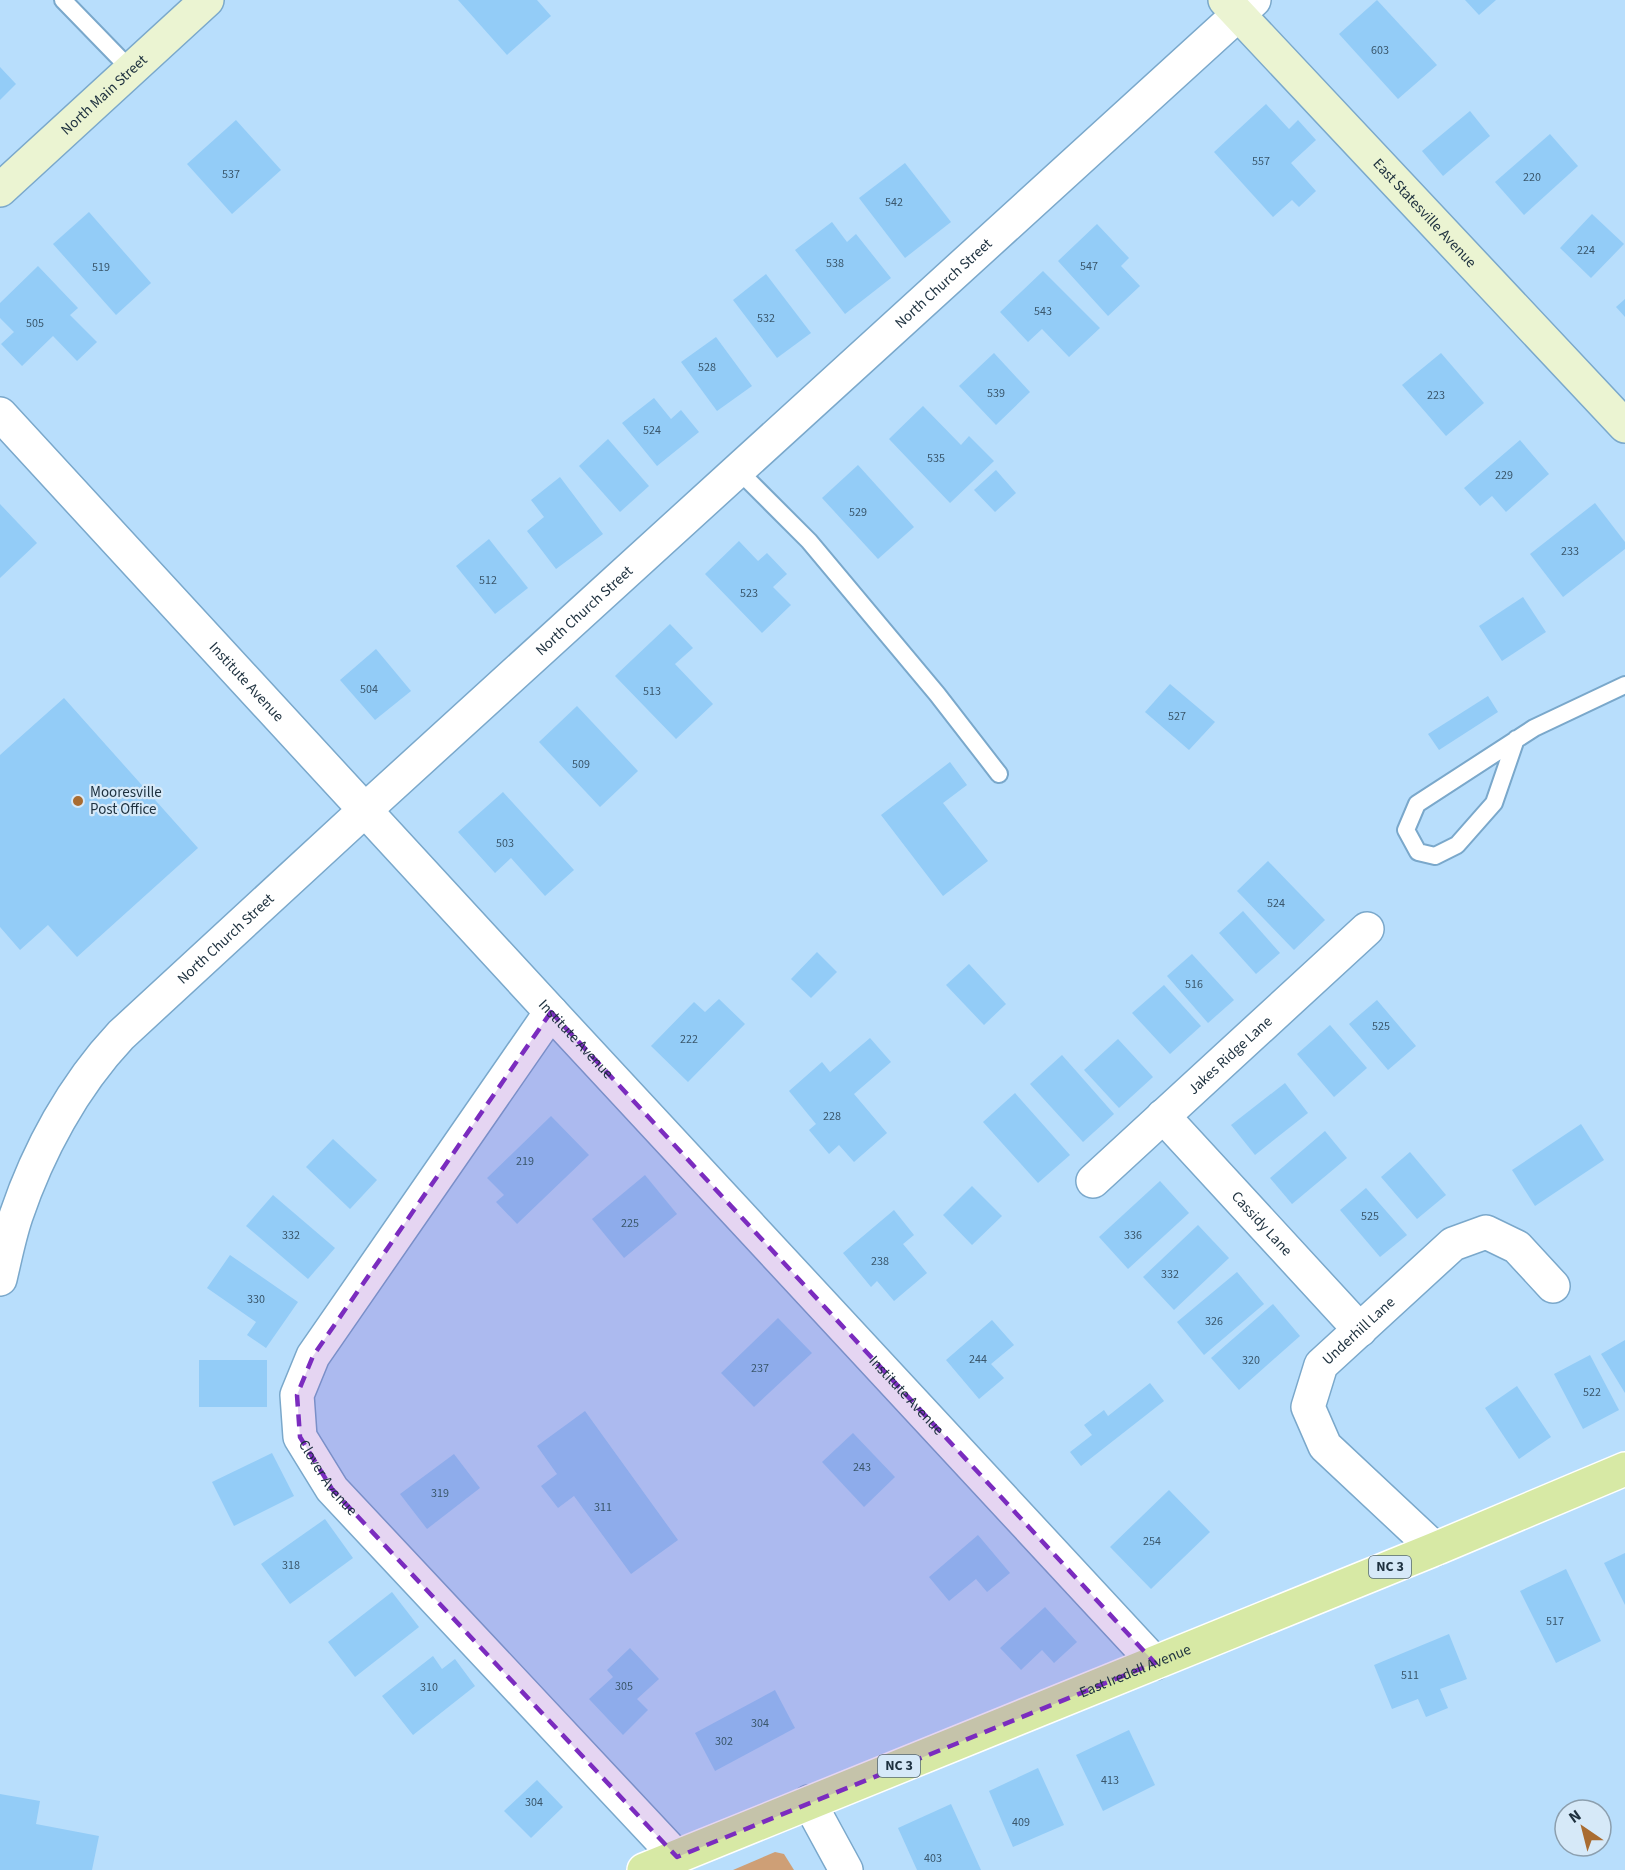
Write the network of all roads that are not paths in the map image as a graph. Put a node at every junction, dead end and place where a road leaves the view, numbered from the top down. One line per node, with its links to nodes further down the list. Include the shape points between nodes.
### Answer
1 (63, 0): 4 (lane)
2 (207, 0): 4 (street, North Main Street)
3 (1239, 5): 7 (street, East Statesville Avenue); 8 (street, North Church Street)
4 (130, 70): 5 (street, North Main Street)
5 (0, 190)
6 (0, 414): 12 (street, Institute Avenue)
7 (1625, 426)
8 (738, 470): 11 (lane, via 809,541); 12 (street, North Church Street)
9 (1625, 686): 10 (lane)
10 (1516, 740): 10 (lane, via 1417,804 1406,830 1418,852 1435,856 1457,845 1494,803)
11 (999, 774)
12 (364, 810): 14 (street, Institute Avenue); 17 (street, North Church Street, via 98,1060 66,1106 28,1183)
13 (1367, 929): 15 (street, Jakes Ridge Lane)
14 (551, 1012): 22 (street, Institute Avenue); 24 (street, Clover Avenue, via 313,1356 297,1395 300,1437 332,1489)
15 (1163, 1116): 16 (street, Jakes Ridge Lane); 19 (street, Cassidy Lane)
16 (1093, 1181)
17 (0, 1279)
18 (1553, 1286): 19 (street, Underhill Lane, via 1517,1246 1486,1232 1453,1244)
19 (1360, 1330): 21 (street, Underhill Lane, via 1321,1365 1308,1407 1325,1446)
20 (1625, 1469): 21 (main road, East Iredell Avenue / NC 3)
21 (1435, 1549): 22 (main road, East Iredell Avenue / NC 3)
22 (1155, 1663): 23 (main road, East Iredell Avenue / NC 3)
23 (809, 1802): 24 (main road, East Iredell Avenue / NC 3); 26 (street)
24 (677, 1857): 25 (main road, East Iredell Avenue / NC 3)
25 (644, 1870)
26 (846, 1870)

